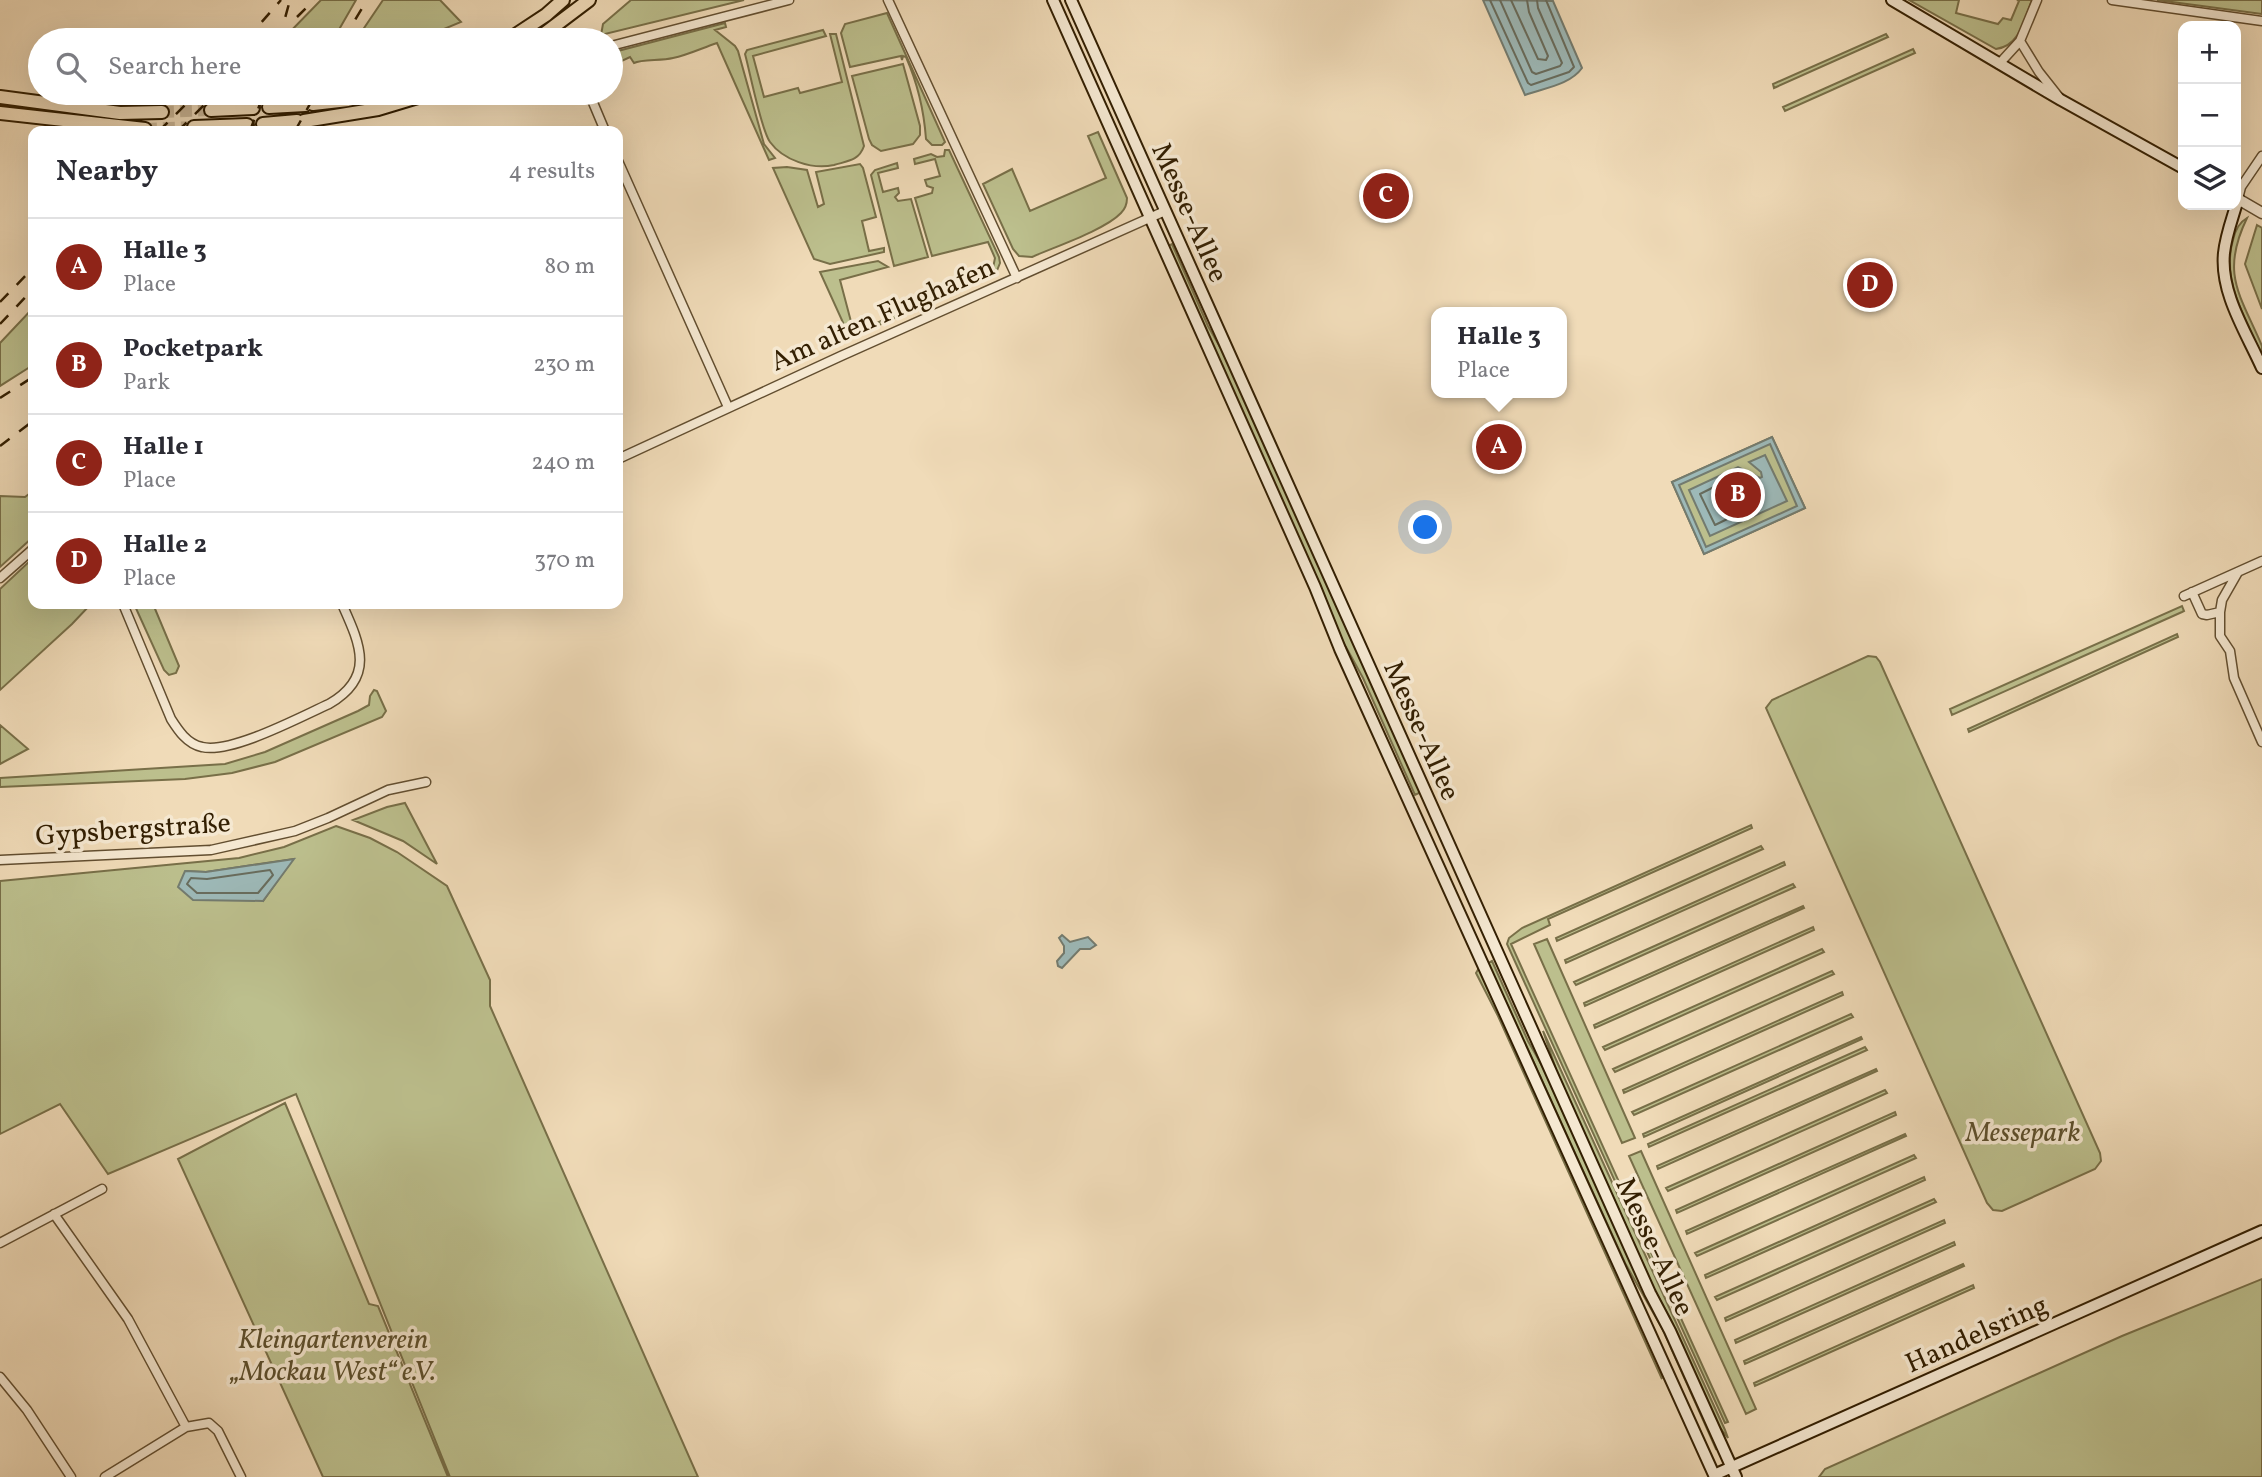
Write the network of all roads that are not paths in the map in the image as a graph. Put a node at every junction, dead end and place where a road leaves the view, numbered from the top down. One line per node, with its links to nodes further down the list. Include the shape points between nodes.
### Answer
1 (564, 0): 11 (highway)
2 (589, 0): 12 (highway)
3 (789, 0): 14 (street)
4 (888, 0): 42 (street)
5 (1053, 0): 41 (main road, Messe-Allee)
6 (1071, 0): 39 (main road, Messe-Allee)
7 (1892, 0): 15 (main road)
8 (2037, 0): 13 (street)
9 (2112, 0): 10 (street)
10 (2262, 21)
11 (526, 28)
12 (552, 28)
13 (2021, 41): 15 (street); 17 (street)
14 (623, 43)
15 (1999, 64): 17 (main road)
16 (0, 97): 18 (highway)
17 (2061, 100): 34 (main road)
18 (28, 101)
19 (60, 105): 26 (highway, via 120,113)
20 (296, 105): 23 (highway)
21 (391, 105): 28 (highway)
22 (594, 105): 32 (street)
23 (269, 107)
24 (253, 108): 25 (highway)
25 (211, 110)
26 (162, 112)
27 (0, 113): 30 (highway)
28 (263, 124)
29 (247, 125): 31 (highway)
30 (118, 126)
31 (220, 126)
32 (603, 126)
33 (2262, 156): 36 (street)
34 (2178, 165)
35 (623, 172): 44 (street)
36 (2241, 187)
37 (2241, 201): 40 (street)
38 (2234, 210): 43 (main road, via 2226,240 2225,284)
39 (1166, 211): 41 (street, Am alten Flughafen); 64 (main road, Messe-Allee)
40 (2262, 213)
41 (1150, 218): 42 (street, Am alten Flughafen); 65 (main road, Messe-Allee)
42 (1017, 278): 44 (street, Am alten Flughafen)
43 (2262, 368)
44 (728, 408): 45 (street, Am alten Flughafen)
45 (623, 457)
46 (28, 553): 49 (street)
47 (2262, 562): 48 (street)
48 (2238, 572): 52 (street); 52 (street, via 2188,594 2202,614)
49 (0, 578)
50 (125, 609): 51 (street, via 171,719 180,733 199,747 211,748 241,742 329,704 352,686 361,663 360,650)
51 (344, 609)
52 (2220, 612): 54 (street, via 2220,636)
53 (2239, 648): 54 (street)
54 (2230, 651): 55 (street, via 2234,678)
55 (2262, 742)
56 (426, 782): 57 (street, Gypsbergstraße, via 388,790 295,831 211,850)
57 (0, 860)
58 (103, 1189): 59 (street)
59 (54, 1214): 61 (street); 63 (street, via 128,1319)
60 (2262, 1231): 64 (main road, Handelsring, via 1802,1437)
61 (0, 1242)
62 (0, 1377): 66 (street)
63 (186, 1427): 67 (street); 68 (street, via 209,1423 218,1431)
64 (1734, 1472): 65 (main road, Handelsring)
65 (1713, 1476)
66 (71, 1477)
67 (105, 1477)
68 (242, 1477)

